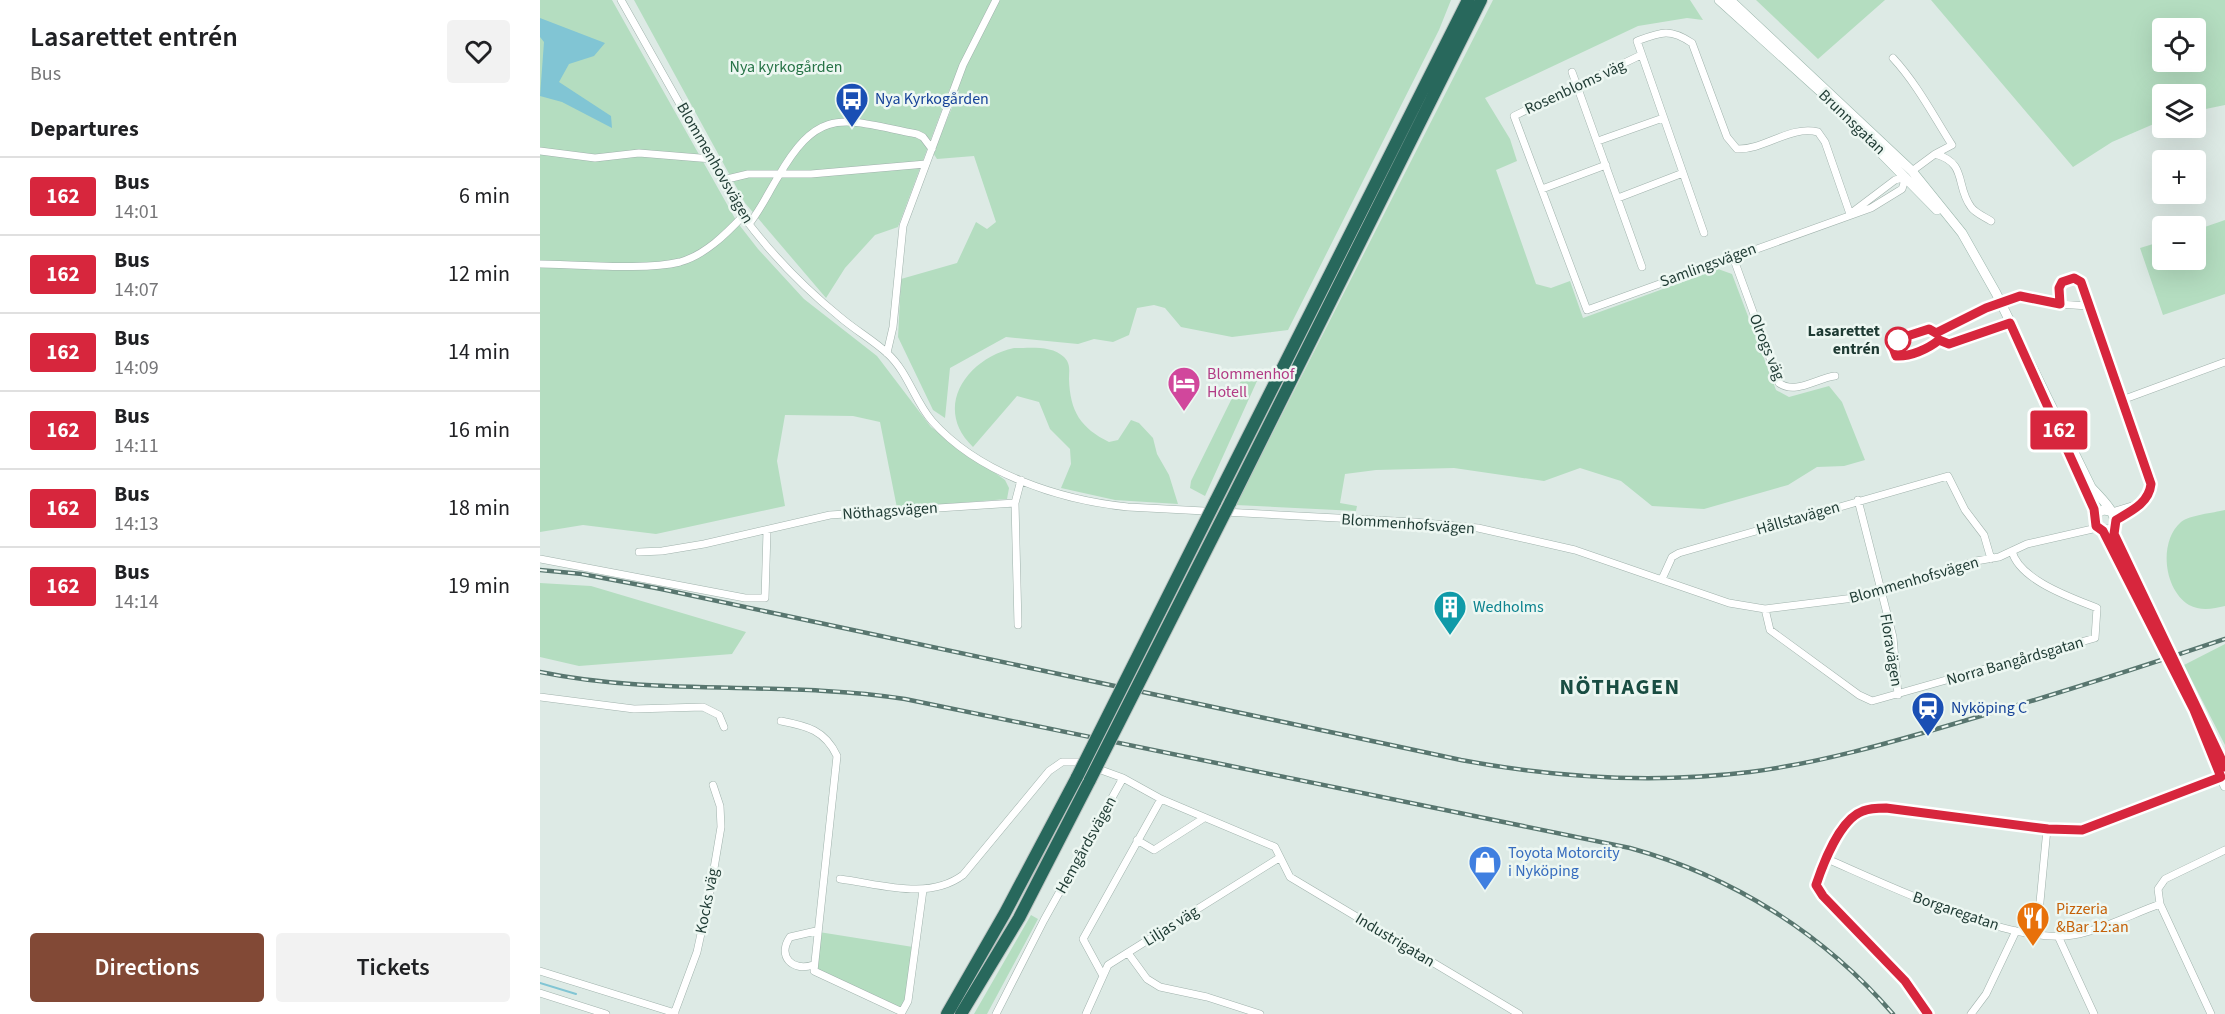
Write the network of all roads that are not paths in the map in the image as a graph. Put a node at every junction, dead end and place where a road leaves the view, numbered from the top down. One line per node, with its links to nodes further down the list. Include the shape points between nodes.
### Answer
1 (621, 0): 18 (street, Blommenhovsvägen)
2 (996, 0): 15 (street, via 963,65)
3 (1458, 0): 8 (highway)
4 (1468, 0): 8 (highway)
5 (1481, 0): 90 (highway, bridge, via 1090,780 1019,918)
6 (1719, 0): 22 (main road, Brunnsgatan)
7 (1730, 0): 22 (main road, Brunnsgatan)
8 (1453, 30): 89 (highway, bridge, via 1077,777 1011,904)
9 (1641, 56): 12 (street, Rosenbloms väg); 13 (street, Rosenbloms väg); 27 (street, Rosenbloms väg, via 1637,41 1662,32 1680,35 1692,43 1727,137 1737,149 1797,131 1818,132)
10 (1893, 58): 17 (street, via 1915,81 1952,145)
11 (1572, 72): 12 (street)
12 (1577, 86): 14 (street); 25 (street, Rosenbloms väg, via 1514,116)
13 (1663, 118): 14 (street); 21 (street, Rosenbloms väg)
14 (1598, 141): 20 (street)
15 (932, 149): 19 (street); 23 (street, via 917,134 846,122 821,126 800,142)
16 (540, 151): 18 (street, via 595,158 639,153)
17 (1935, 154): 22 (street); 29 (street, via 1955,163 1971,207)
18 (711, 159): 24 (street, Blommenhovsvägen)
19 (926, 164): 23 (street); 41 (street, via 902,236)
20 (1606, 165): 25 (street); 26 (street)
21 (1683, 173): 26 (street); 31 (street, Rosenbloms väg)
22 (1909, 174): 27 (street, Samlingsvägen, via 1894,180); 27 (street, Samlingsvägen, via 1902,189 1894,195); 40 (main road, Brunnsgatan, via 1962,233)
23 (779, 175): 24 (street, via 748,174); 30 (street)
24 (723, 180): 28 (street, Blommenhovsvägen)
25 (1542, 189): 35 (street, Rosenbloms väg)
26 (1617, 198): 34 (street)
27 (1850, 214): 32 (street, Samlingsvägen)
28 (743, 216): 30 (street, Blommenhovsvägen); 33 (street, via 715,243 680,262)
29 (1990, 221)
30 (749, 224): 41 (street, Blommenhovsvägen, via 817,298)
31 (1704, 233)
32 (1732, 257): 35 (street, Samlingsvägen, via 1587,310); 43 (street, Olrogs väg, via 1779,383 1794,388)
33 (540, 264)
34 (1642, 267)
35 (1580, 290)
36 (2011, 298): 37 (street, via 2029,296)
37 (2060, 304): 38 (street); 38 (street, via 2062,282 2074,278 2081,282)
38 (2088, 306): 44 (street)
39 (1986, 308): 40 (street, via 1938,337 1949,344)
40 (2010, 323): 45 (main road, Brunnsgatan)
41 (887, 353): 46 (street, Blommenhofsvägen, via 904,373 923,410 940,429 980,459)
42 (2225, 362): 44 (street)
43 (1835, 376)
44 (2122, 400): 49 (street, via 2151,484 2150,495 2143,502)
45 (2048, 402): 49 (main road, Brunnsgatan, via 2091,487); 50 (main road, Brunnsgatan)
46 (1021, 480): 48 (street); 56 (street, Blommenhofsvägen, via 1072,497 1118,506 1478,528 1569,548)
47 (1858, 500): 54 (street, Hållstavägen, via 1948,476 1965,510 1984,535); 56 (street, Hållstavägen, via 1679,553 1672,557); 57 (street, Floravägen)
48 (1015, 503): 51 (street, Nöthagsvägen, via 830,515); 59 (street)
49 (2113, 518): 50 (main road); 50 (main road, via 2103,510); 64 (main road, Brunnsgatan, via 2117,543)
50 (2098, 523): 52 (street, Blommenhofsvägen); 66 (main road, Brunnsgatan, via 2194,710)
51 (767, 531): 53 (street, Nöthagsvägen, via 662,552); 55 (street, via 765,598 745,598)
52 (2012, 551): 54 (street, Blommenhofsvägen); 60 (street, Norra Bangårdsgatan, via 2018,567 2066,596 2097,608 2095,638)
53 (639, 552)
54 (1991, 558): 57 (street, Blommenhofsvägen)
55 (540, 559)
56 (1662, 579): 58 (street, Blommenhofsvägen, via 1729,603)
57 (1880, 592): 58 (street, Blommenhofsvägen, via 1845,601); 60 (street, Floravägen, via 1893,637)
58 (1766, 609): 60 (street, Norra Bangårdsgatan, via 1770,630 1859,695 1872,701)
59 (1018, 625)
60 (1898, 695)
61 (540, 697): 63 (street, via 634,709 703,707 719,715)
62 (781, 721): 78 (street, via 819,731 837,756)
63 (724, 727)
64 (2225, 767)
65 (1123, 778): 68 (street, Industrigatan); 76 (street, Hemgårdsvägen, via 1079,762 1062,762 1049,771 963,875 937,888); 91 (street, Hemgårdsvägen)
66 (2224, 779): 70 (street, via 2082,830)
67 (713, 785): 88 (street, Kocks väg, via 721,827 710,892 697,952)
68 (1161, 799): 69 (street, Industrigatan); 71 (street)
69 (1204, 818): 71 (street, via 1154,850); 73 (street, Industrigatan, via 1275,847)
70 (2048, 829): 74 (street, via 1874,808 1853,816); 80 (street)
71 (1137, 840): 85 (street, via 1083,939)
72 (2225, 850): 77 (street, via 2164,879 2158,889)
73 (1280, 858): 82 (street, Liljas väg); 94 (street, Industrigatan, via 1290,877)
74 (1825, 858): 79 (street, Borgaregatan, via 1929,903); 95 (street, via 1816,885 1823,896 1905,981)
75 (840, 879): 76 (street, Hemgårdsvägen)
76 (923, 890): 83 (street, via 908,1000 902,1012 818,975)
77 (2160, 904): 81 (street, Borgaregatan, via 2074,935); 98 (street)
78 (816, 931): 83 (street); 83 (street, via 790,937 784,953 795,967)
79 (2016, 931): 80 (street, Borgaregatan); 96 (street, via 1986,994)
80 (2037, 933): 81 (street, Borgaregatan)
81 (2058, 936): 97 (street)
82 (1128, 953): 85 (street, Liljas väg, via 1108,965); 93 (street, via 1148,979 1160,987)
83 (813, 965)
84 (540, 971): 88 (street)
85 (1102, 974): 92 (street, Liljas väg)
86 (540, 993): 87 (street)
87 (606, 1014)
88 (674, 1014)
89 (947, 1014)
90 (961, 1014)
91 (996, 1014)
92 (1086, 1014)
93 (1260, 1014)
94 (1519, 1014)
95 (1928, 1014)
96 (1971, 1014)
97 (2094, 1014)
98 (2211, 1014)

